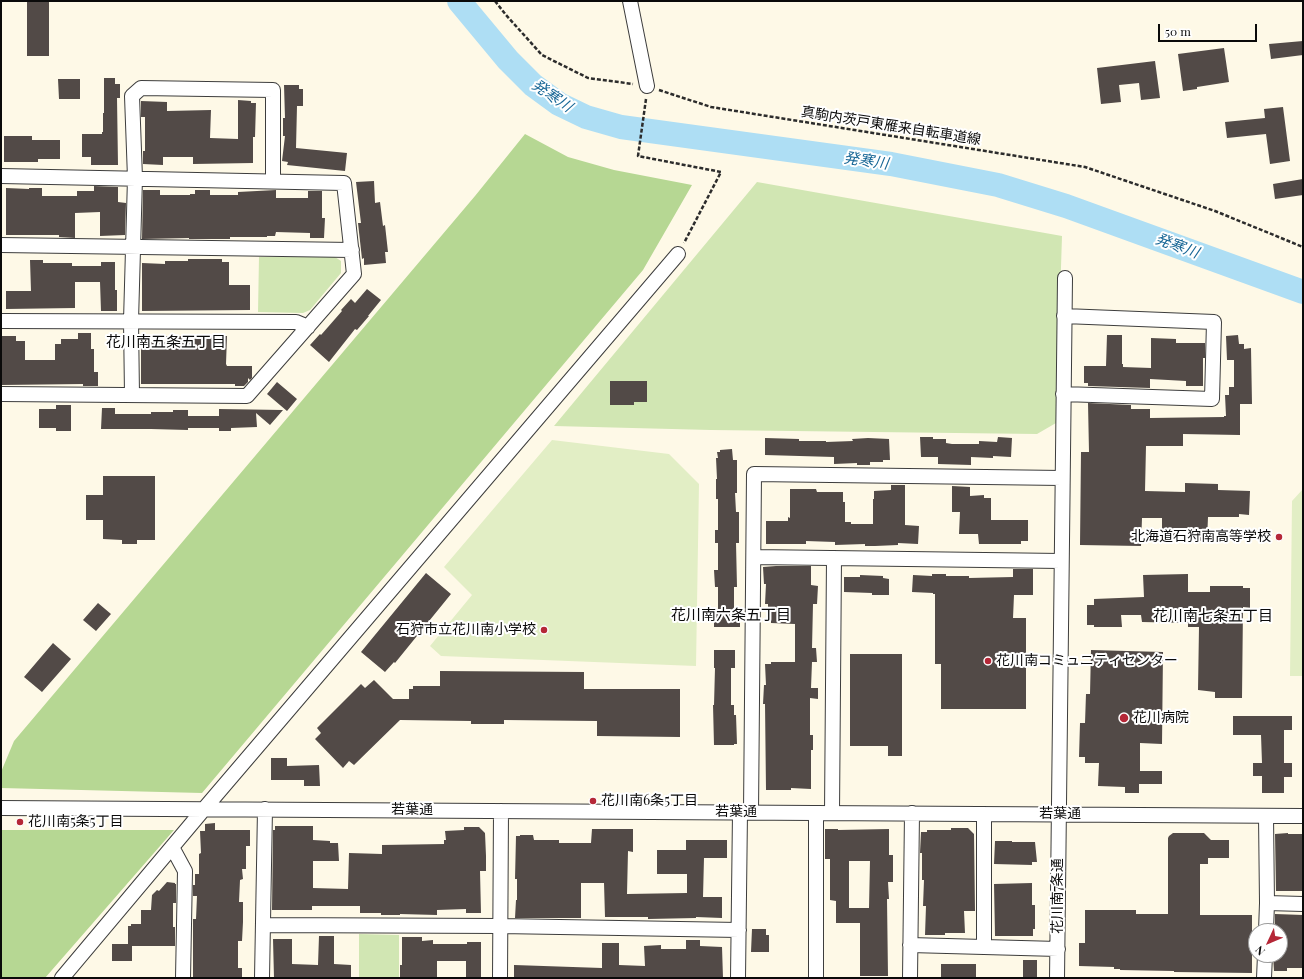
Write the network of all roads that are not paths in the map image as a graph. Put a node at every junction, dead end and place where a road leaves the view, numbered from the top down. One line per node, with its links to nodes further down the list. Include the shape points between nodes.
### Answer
1 (630, 1): 2 (street)
2 (647, 86)
3 (1, 176): 4 (street)
4 (134, 178): 5 (street); 5 (street, via 132,96 141,88 273,90); 7 (street)
5 (273, 182): 8 (street, via 344,183)
6 (1, 245): 7 (street)
7 (133, 247): 8 (street); 13 (street)
8 (352, 250): 14 (street, via 354,274)
9 (678, 254): 23 (street)
10 (1065, 278): 11 (street, 花川南7条通)
11 (1064, 316): 16 (street, 花川南7条通); 16 (street, via 1214,322 1212,399)
12 (1, 321): 13 (street)
13 (131, 321): 14 (street, via 296,322); 17 (street)
14 (308, 327): 17 (street, via 248,396)
15 (1, 394): 17 (street)
16 (1063, 394): 18 (street, 花川南7条通)
17 (132, 395)
18 (1062, 478): 19 (street, via 754,474); 21 (street, 花川南7条通)
19 (754, 557): 20 (street); 26 (street)
20 (834, 558): 21 (street); 28 (street)
21 (1061, 561): 31 (street, 花川南7条通)
22 (1, 808): 23 (street, 若葉通)
23 (204, 809): 24 (street, 若葉通); 34 (street)
24 (265, 809): 25 (street, 若葉通); 38 (street)
25 (501, 811): 26 (street, 若葉通); 39 (street)
26 (746, 812): 27 (street, 若葉通); 40 (street)
27 (816, 813): 28 (street, 若葉通); 50 (street)
28 (832, 813): 29 (street, 若葉通)
29 (912, 813): 30 (street, 若葉通); 41 (street)
30 (984, 814): 31 (street, 若葉通); 42 (street)
31 (1058, 814): 32 (street, 若葉通); 43 (street, 花川南7条通)
32 (1266, 816): 33 (street, 若葉通); 35 (street)
33 (1303, 816)
34 (172, 847): 45 (street); 46 (street, via 185,871)
35 (1267, 903): 36 (street); 37 (street)
36 (1303, 904)
37 (1266, 923)
38 (263, 925): 39 (street); 47 (street)
39 (500, 926): 40 (street); 48 (street)
40 (739, 930): 49 (street)
41 (910, 946): 42 (street); 51 (street)
42 (984, 947): 43 (street)
43 (1058, 949): 52 (street, 花川南7条通)
44 (1265, 963): 53 (street)
45 (62, 978)
46 (183, 978)
47 (262, 978)
48 (500, 978)
49 (738, 978)
50 (816, 978)
51 (910, 978)
52 (1057, 978)
53 (1264, 978)

